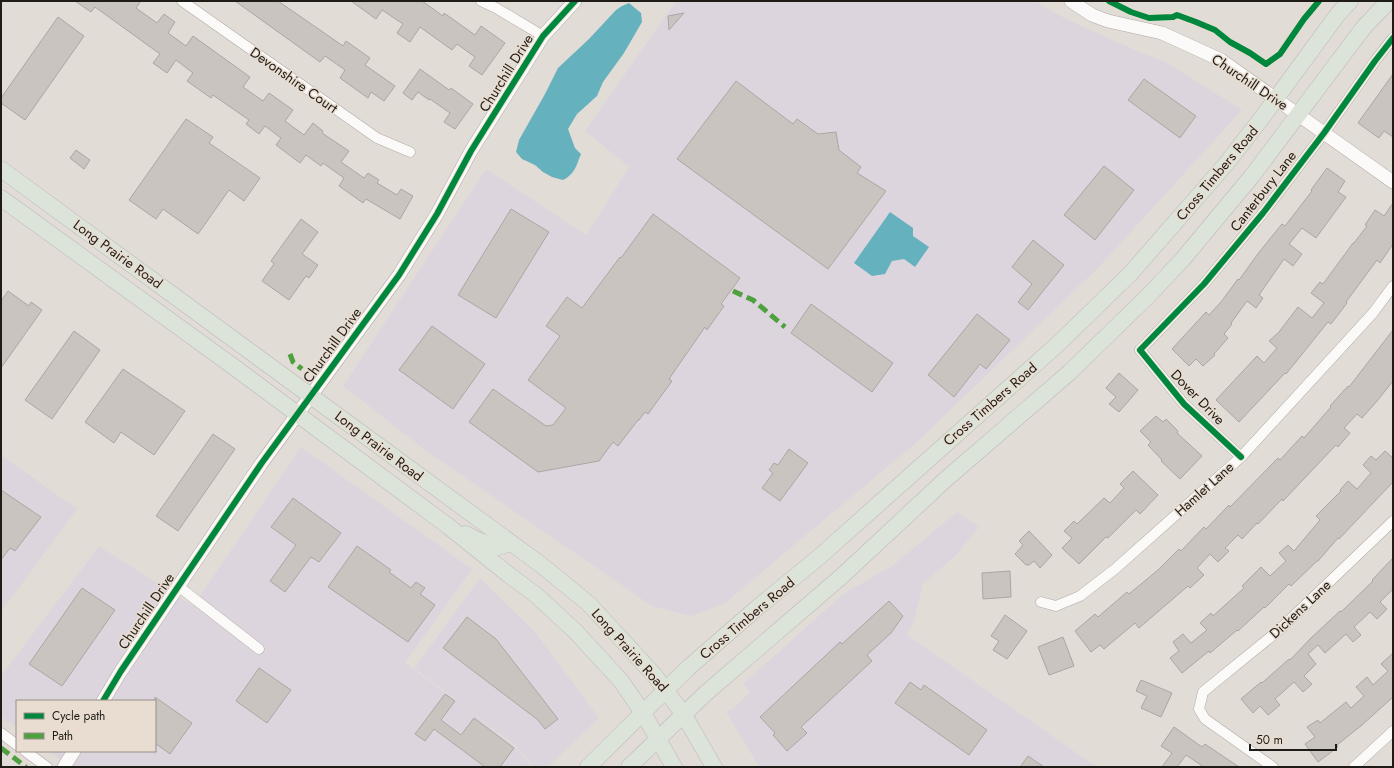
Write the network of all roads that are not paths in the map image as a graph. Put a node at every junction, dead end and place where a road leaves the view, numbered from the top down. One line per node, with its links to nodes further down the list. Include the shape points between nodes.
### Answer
1 (182, 1): 12 (street, Devonshire Court, via 377,138)
2 (481, 1): 7 (street)
3 (575, 1): 7 (street, Churchill Drive)
4 (1071, 1): 9 (street, Churchill Drive, via 1092,15 1162,34 1221,60)
5 (1350, 1): 9 (main road, Cross Timbers Road)
6 (1389, 1): 10 (main road, Cross Timbers Road, via 1364,27)
7 (543, 36): 20 (street, Churchill Drive, via 471,151 437,214 399,275)
8 (1393, 38): 11 (street, Canterbury Lane)
9 (1276, 99): 10 (street, Churchill Drive); 23 (main road, Cross Timbers Road, via 1226,164 1131,272 1058,344)
10 (1299, 115): 11 (street, Churchill Drive); 24 (main road, Cross Timbers Road, via 1216,220 1148,296 1070,372)
11 (1324, 133): 14 (street, Churchill Drive); 19 (street, Canterbury Lane, via 1263,213 1208,278)
12 (410, 152)
13 (1, 169): 15 (main road, Long Prairie Road)
14 (1393, 182)
15 (33, 193): 17 (main road); 20 (main road, Long Prairie Road)
16 (1, 198): 17 (main road, Long Prairie Road)
17 (18, 210): 21 (main road, Long Prairie Road)
18 (1393, 286): 22 (street, Hamlet Lane, via 1373,313)
19 (1140, 350): 22 (street, Dover Drive, via 1184,404)
20 (311, 395): 21 (street, Churchill Drive); 27 (main road, Long Prairie Road)
21 (296, 414): 26 (main road, Long Prairie Road); 28 (street, Churchill Drive)
22 (1241, 456): 29 (street, Hamlet Lane, via 1115,569 1080,596 1056,606)
23 (928, 460): 24 (main road); 31 (main road, Cross Timbers Road, via 688,668)
24 (945, 480): 34 (main road, Cross Timbers Road, via 842,576)
25 (1393, 520): 47 (street, Dickens Lane, via 1278,631 1203,692 1199,709 1205,720)
26 (448, 526): 27 (main road, via 478,541 498,547); 33 (main road, Long Prairie Road, via 536,595 576,631 621,681)
27 (511, 543): 31 (main road, Long Prairie Road, via 589,604 635,652)
28 (178, 586): 30 (street, Churchill Drive); 32 (street, Churchill Drive)
29 (1041, 602)
30 (259, 649)
31 (666, 690): 33 (main road, Cross Timbers Road); 34 (main road, Long Prairie Road)
32 (104, 700)
33 (643, 713): 37 (main road, Long Prairie Road); 43 (main road, Cross Timbers Road)
34 (684, 715): 37 (main road, Cross Timbers Road); 46 (main road, Long Prairie Road)
35 (1393, 731): 48 (street)
36 (1, 733): 38 (street)
37 (658, 740): 44 (main road, Cross Timbers Road); 45 (main road, Long Prairie Road)
38 (16, 744)
39 (26, 752): 41 (street)
40 (73, 752): 42 (street)
41 (47, 767)
42 (64, 767)
43 (588, 767)
44 (629, 767)
45 (674, 767)
46 (714, 767)
47 (1273, 767)
48 (1354, 767)

